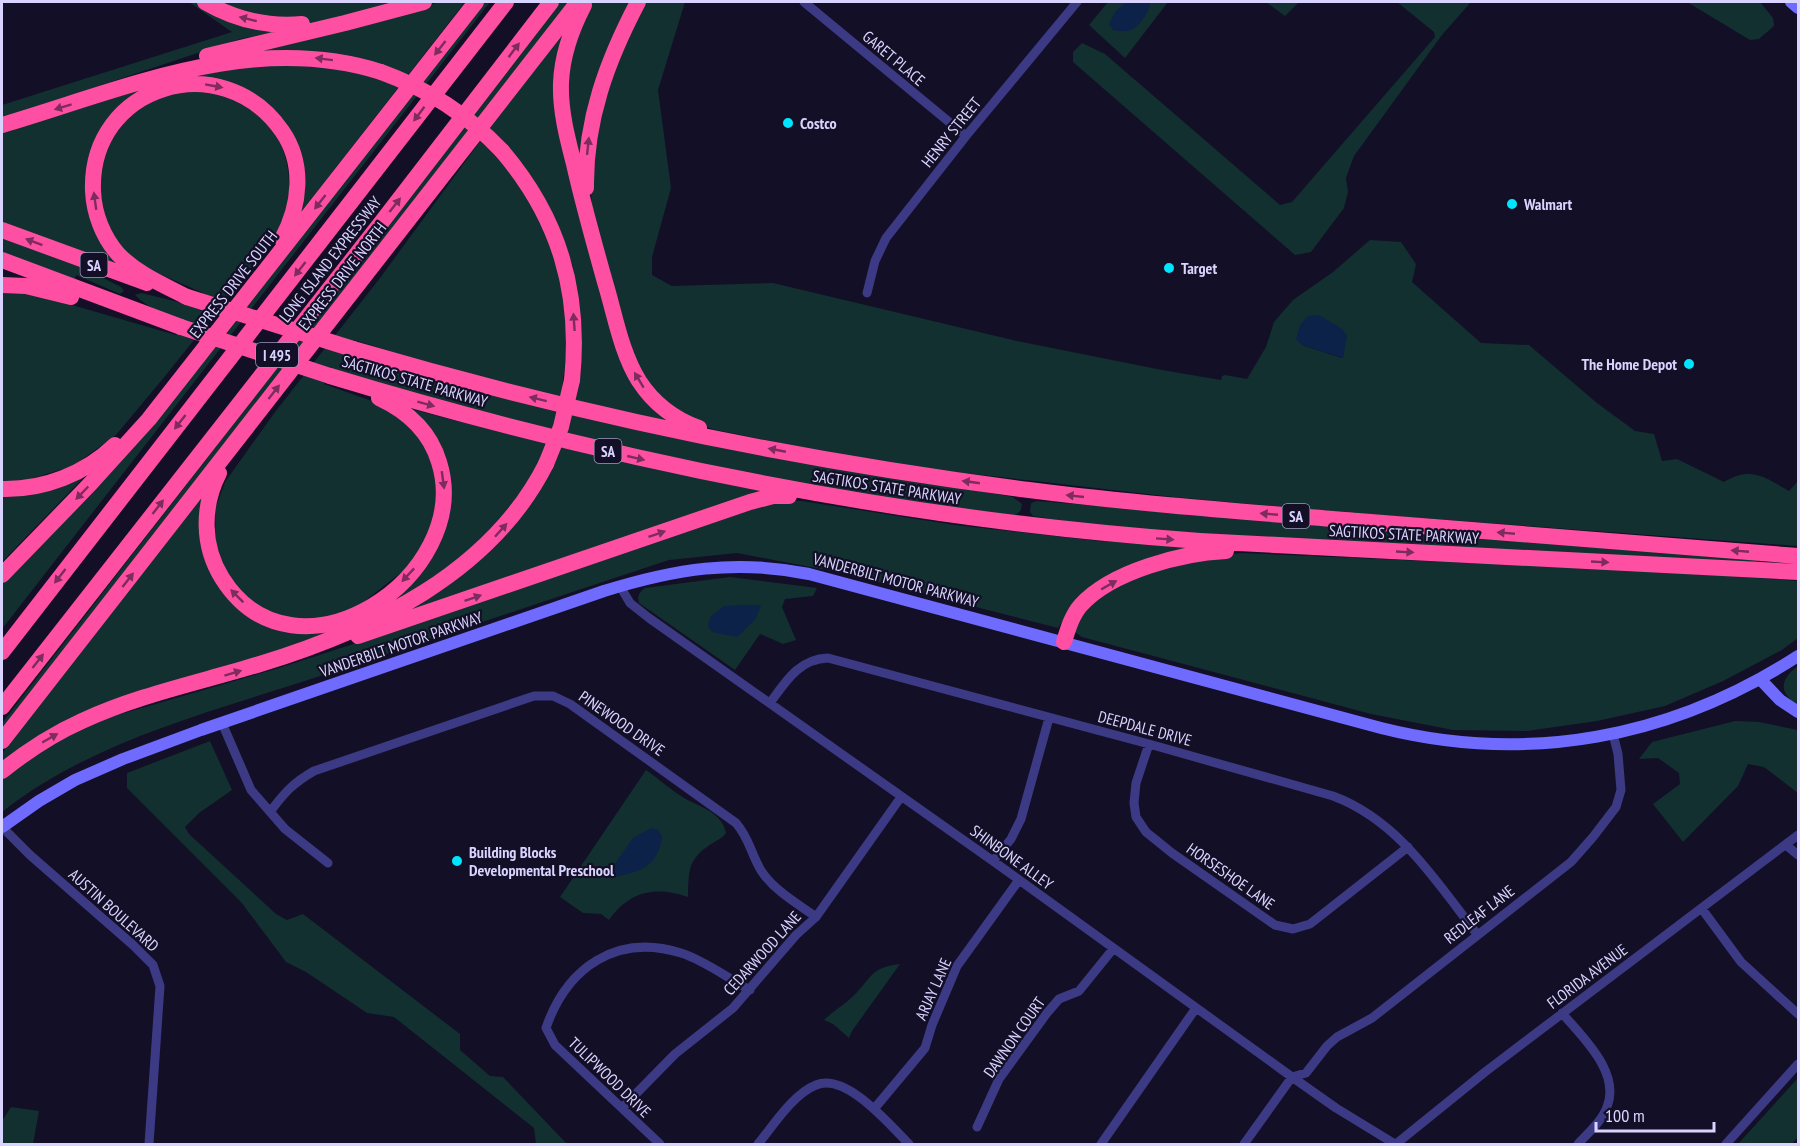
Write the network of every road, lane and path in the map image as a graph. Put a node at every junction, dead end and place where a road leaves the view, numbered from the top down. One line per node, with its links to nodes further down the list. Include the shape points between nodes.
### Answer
1 (205, 2): 13 (highway, one-way to 1, via 280,25 238,17)
2 (424, 2): 13 (highway)
3 (476, 2): 20 (highway, EXPRESS DRIVE SOUTH, one-way to 20)
4 (506, 2): 37 (highway, LONG ISLAND EXPRESSWAY / I 495, one-way to 37)
5 (551, 2): 42 (highway, LONG ISLAND EXPRESSWAY / I 495, one-way to 5)
6 (578, 2): 27 (highway, EXPRESS DRIVE NORTH, one-way to 6)
7 (586, 2): 17 (highway, via 568,42 561,94)
8 (638, 2): 17 (highway, one-way to 8, via 586,163 592,117 606,70)
9 (804, 2): 16 (street, GARET PLACE)
10 (1077, 2): 16 (street, HENRY STREET)
11 (1791, 2): 12 (main road)
12 (1798, 8)
13 (389, 11): 14 (highway, via 212,54 157,71)
14 (112, 92): 15 (highway, one-way to 15); 38 (highway, one-way to 14, bridge, via 384,614 459,569 491,542 528,497 561,426 572,380 574,318 563,260 534,194 502,151 445,102 381,72 323,59 258,58 194,68)
15 (6, 123)
16 (966, 136): 22 (street, HENRY STREET, via 886,238)
17 (589, 225): 28 (highway, one-way to 17, via 679,420 645,390 625,348)
18 (2, 230): 23 (highway, SAGTIKOS STATE PARKWAY / SA, one-way to 18)
19 (2, 260): 24 (highway, SAGTIKOS STATE PARKWAY / SA)
20 (261, 277): 23 (highway, one-way to 20, via 142,273 118,254 102,227 93,195 96,160 116,121 141,99 175,86 219,86 242,94 269,115 290,144 298,178 294,213); 26 (highway, EXPRESS DRIVE SOUTH)
21 (2, 285): 24 (highway, via 42,289)
22 (867, 293)
23 (187, 297): 28 (highway, SAGTIKOS STATE PARKWAY / SA, one-way to 23, bridge, via 563,405 352,349)
24 (181, 327): 25 (highway, SAGTIKOS STATE PARKWAY / SA, bridge)
25 (330, 376): 27 (highway, one-way to 27, via 405,413 430,442 441,469 444,501 436,535 428,552 380,600 337,623 302,626 266,617 230,590 214,562 206,520 213,488); 30 (highway, SAGTIKOS STATE PARKWAY / SA, one-way to 30, via 642,459)
26 (163, 402): 29 (highway, via 111,449 76,472 39,486); 34 (highway, EXPRESS DRIVE SOUTH, one-way to 34)
27 (238, 438): 47 (highway, EXPRESS DRIVE NORTH, one-way to 27)
28 (739, 443): 32 (highway, SAGTIKOS STATE PARKWAY / SA, one-way to 28, via 1094,498 897,471)
29 (2, 489)
30 (891, 506): 31 (highway, SAGTIKOS STATE PARKWAY / SA, one-way to 31, via 1112,534); 38 (highway, one-way to 30, via 385,628 766,497)
31 (1347, 549): 33 (highway, SAGTIKOS STATE PARKWAY / SA, one-way to 33); 36 (highway, one-way to 31, via 1073,616 1088,598 1120,579 1164,561 1222,551)
32 (1798, 556)
33 (1798, 572)
34 (2, 575)
35 (620, 586): 36 (main road, VANDERBILT MOTOR PARKWAY, via 696,568 782,569); 41 (street, SHINBONE ALLEY, via 641,612); 45 (main road, VANDERBILT MOTOR PARKWAY)
36 (1064, 642): 46 (main road, VANDERBILT MOTOR PARKWAY, via 1415,736 1514,745)
37 (2, 652)
38 (290, 655): 49 (highway, one-way to 38, via 47,739 99,714)
39 (1798, 656): 40 (main road, VANDERBILT MOTOR PARKWAY)
40 (1760, 679): 43 (main road); 46 (main road, VANDERBILT MOTOR PARKWAY, via 1690,712)
41 (770, 702): 44 (street, DEEPDALE DRIVE, via 792,673 817,658 828,658); 50 (street, SHINBONE ALLEY)
42 (2, 707)
43 (1798, 712)
44 (1049, 718): 48 (street, DEEPDALE DRIVE); 57 (street, via 1021,819)
45 (222, 723): 51 (street, via 251,790); 52 (main road, VANDERBILT MOTOR PARKWAY, via 93,772 39,801)
46 (1613, 734): 62 (street, REDLEAF LANE, via 1621,790 1616,807 1571,862)
47 (2, 741)
48 (1149, 744): 55 (street, DEEPDALE DRIVE, via 1350,803); 55 (street, HORSESHOE LANE, via 1134,803 1136,817 1146,832 1275,925 1293,929 1310,924)
49 (2, 771)
50 (901, 796): 57 (street, SHINBONE ALLEY); 61 (street, CEDARWOOD LANE)
51 (270, 813): 58 (street); 61 (street, PINEWOOD DRIVE, via 296,781 314,771 534,696 553,696 605,728 736,823 746,834 763,873)
52 (2, 827): 73 (street, AUSTIN BOULEVARD, via 153,965 160,986)
53 (1798, 835): 54 (street, FLORIDA AVENUE)
54 (1786, 845): 56 (street); 60 (street, FLORIDA AVENUE)
55 (1408, 847): 62 (street, DEEPDALE DRIVE)
56 (1798, 855)
57 (993, 861): 59 (street, SHINBONE ALLEY)
58 (328, 863)
59 (1019, 880): 63 (street, SHINBONE ALLEY); 71 (street, ARJAY LANE, via 957,966 925,1048)
60 (1702, 909): 66 (street, FLORIDA AVENUE); 67 (street, via 1741,962)
61 (816, 917): 64 (street, CEDARWOOD LANE)
62 (1477, 934): 69 (street, REDLEAF LANE, via 1372,1018 1337,1037 1306,1073)
63 (1113, 949): 65 (street, SHINBONE ALLEY); 72 (street, DAWNON COURT, via 1078,991 1059,999 1047,1013 999,1079)
64 (750, 990): 70 (street, CEDARWOOD LANE, via 734,1008 675,1054); 70 (street, TULIPWOOD DRIVE, via 684,954 654,947 627,948 606,955 574,978 559,996 546,1028 555,1045)
65 (1197, 1008): 69 (street, SHINBONE ALLEY); 77 (street)
66 (1562, 1012): 79 (street, FLORIDA AVENUE); 80 (street, via 1596,1055 1609,1079 1607,1107)
67 (1798, 1014)
68 (1798, 1064): 81 (street)
69 (1292, 1077): 78 (street); 79 (street, SHINBONE ALLEY)
70 (622, 1108): 74 (street, TULIPWOOD DRIVE)
71 (874, 1109): 75 (street, via 849,1090 834,1084 817,1084 785,1110); 76 (street)
72 (977, 1127)
73 (149, 1144)
74 (660, 1144)
75 (758, 1144)
76 (909, 1144)
77 (1101, 1144)
78 (1244, 1144)
79 (1395, 1144)
80 (1578, 1144)
81 (1726, 1144)

